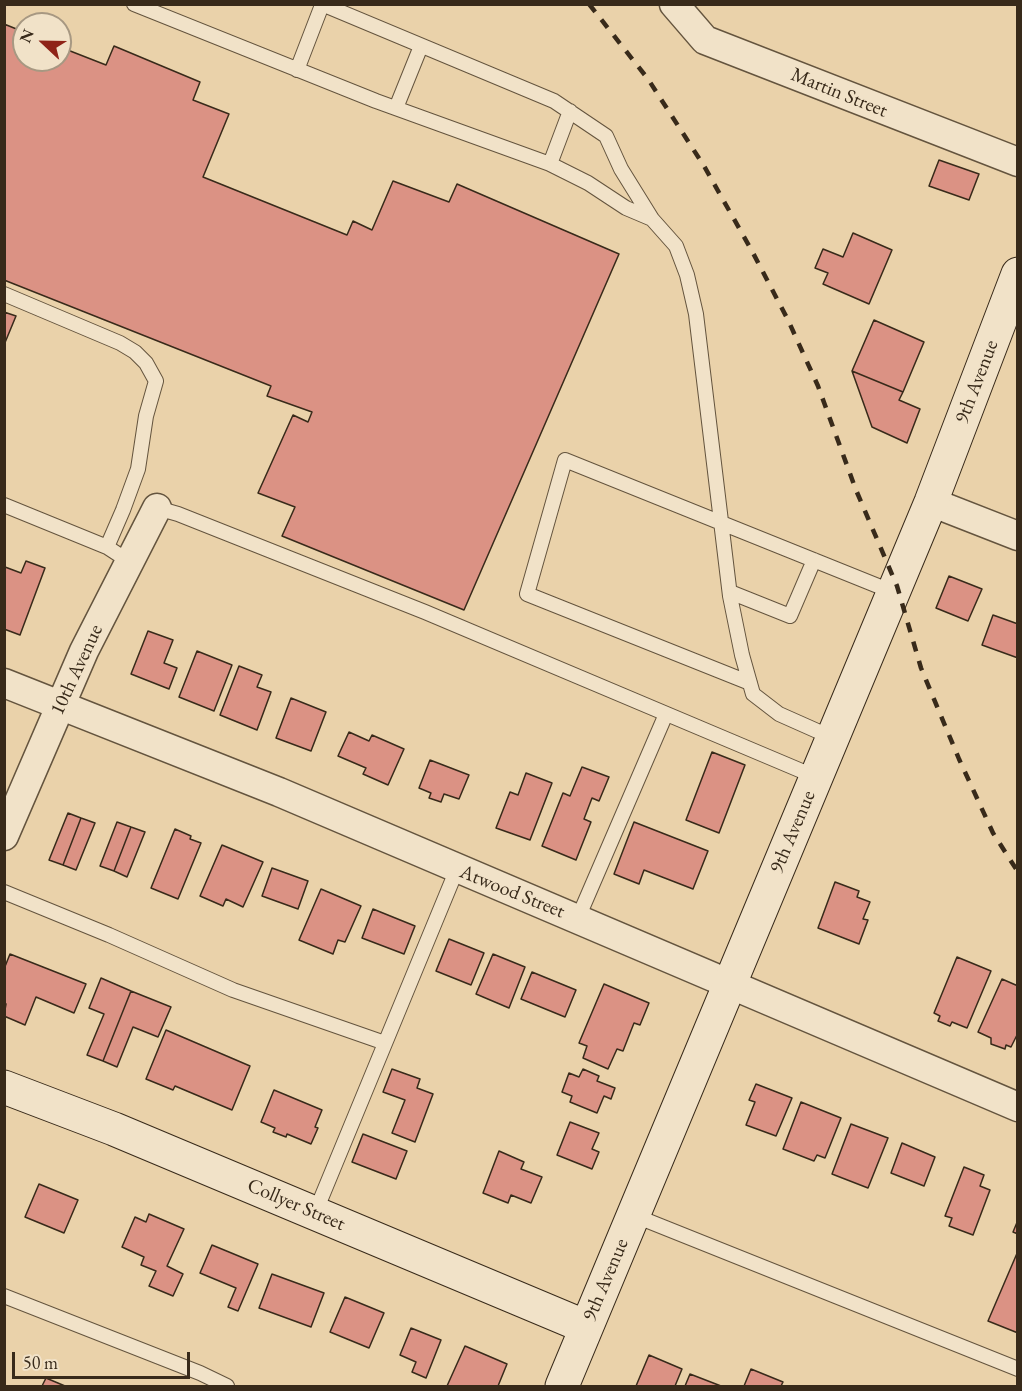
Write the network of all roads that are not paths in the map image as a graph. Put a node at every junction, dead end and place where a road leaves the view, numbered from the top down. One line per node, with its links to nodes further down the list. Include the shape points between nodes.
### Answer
1 (134, 4): 5 (lane)
2 (675, 4): 8 (street, Martin Street, via 705,40)
3 (322, 5): 4 (lane); 5 (lane)
4 (421, 45): 6 (lane); 7 (lane)
5 (297, 70): 6 (lane)
6 (396, 108): 9 (lane)
7 (570, 111): 9 (lane); 10 (lane, via 606,136)
8 (1017, 162)
9 (550, 164): 10 (lane)
10 (652, 219): 16 (lane, via 676,246 696,314)
11 (1017, 274): 13 (main road, 9th Avenue)
12 (4, 294): 18 (lane, via 120,343 146,363 156,381 138,469 123,510)
13 (931, 502): 17 (street); 21 (main road, 9th Avenue)
14 (4, 505): 18 (lane)
15 (157, 508): 18 (street, 10th Avenue); 25 (lane, via 424,612)
16 (721, 523): 19 (lane); 20 (lane); 23 (lane, via 565,460 527,594)
17 (1017, 536)
18 (118, 554): 24 (street, 10th Avenue, via 84,651)
19 (814, 560): 20 (lane, via 790,616); 21 (lane)
20 (730, 592): 23 (lane)
21 (894, 592): 26 (main road, 9th Avenue)
22 (4, 682): 24 (street, Atwood Street)
23 (750, 683): 26 (lane, via 753,694 779,714)
24 (60, 705): 28 (street, 10th Avenue); 29 (street, Atwood Street, via 279,792)
25 (666, 714): 27 (lane); 31 (lane)
26 (833, 738): 27 (main road, 9th Avenue)
27 (816, 777): 32 (main road, 9th Avenue)
28 (4, 836)
29 (457, 869): 31 (street, Atwood Street); 33 (lane)
30 (4, 892): 33 (lane, via 233,990)
31 (578, 918): 32 (street, Atwood Street)
32 (730, 984): 35 (street, Atwood Street); 37 (main road, 9th Avenue)
33 (385, 1043): 36 (lane)
34 (4, 1087): 36 (main road, Collyer Street)
35 (1017, 1107)
36 (315, 1213): 39 (main road, Collyer Street)
37 (633, 1215): 39 (main road, 9th Avenue); 40 (lane)
38 (4, 1296): 41 (lane)
39 (586, 1327): 42 (main road, 9th Avenue)
40 (1017, 1369)
41 (227, 1386)
42 (562, 1386)

